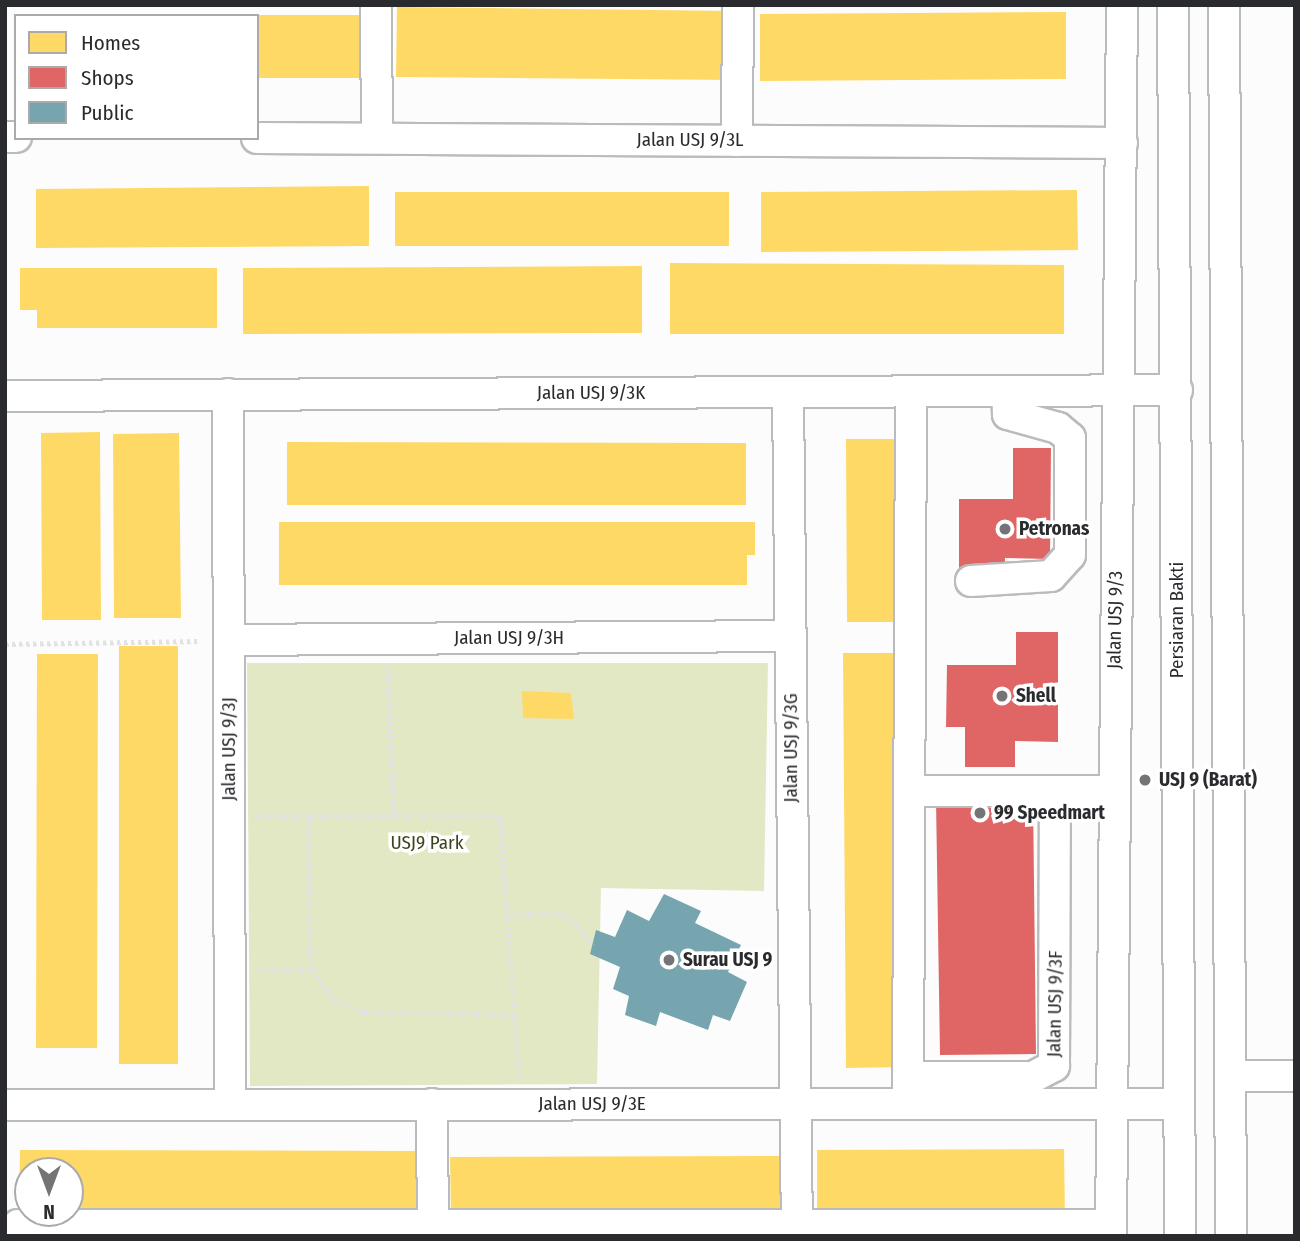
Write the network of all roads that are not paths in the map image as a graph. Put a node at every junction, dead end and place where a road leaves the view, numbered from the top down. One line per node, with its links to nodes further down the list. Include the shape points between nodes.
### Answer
1 (376, 5): 7 (street)
2 (738, 5): 8 (street)
3 (1122, 5): 9 (street, Jalan USJ 9/3)
4 (1173, 5): 10 (street, Persiaran Bakti)
5 (1224, 5): 25 (street)
6 (259, 138): 7 (street, Jalan USJ 9/3L)
7 (377, 138): 8 (street, Jalan USJ 9/3L)
8 (737, 141): 9 (street, Jalan USJ 9/3L)
9 (1122, 143): 12 (street, Jalan USJ 9/3)
10 (1177, 390): 12 (street, Jalan USJ 9/3K); 32 (street, Persiaran Bakti)
11 (1007, 391): 12 (street, Jalan USJ 9/3K); 14 (street, Jalan USJ 9/3K); 17 (street, via 1008,414 1058,428 1070,438)
12 (1118, 391): 18 (street, Jalan USJ 9/3)
13 (788, 392): 14 (street, Jalan USJ 9/3K); 15 (street, Jalan USJ 9/3K); 20 (street, Jalan USJ 9/3G)
14 (911, 392): 22 (street)
15 (228, 394): 16 (street, Jalan USJ 9/3K); 21 (street, Jalan USJ 9/3J)
16 (5, 396)
17 (1070, 555): 18 (street); 19 (street, via 1064,567 1051,576)
18 (1116, 558): 23 (street, Jalan USJ 9/3)
19 (971, 581)
20 (790, 636): 21 (street, Jalan USJ 9/3H); 30 (street, Jalan USJ 9/3G)
21 (229, 640): 28 (street, Jalan USJ 9/3J)
22 (910, 791): 24 (street); 27 (street)
23 (1113, 791): 24 (street); 31 (street, Jalan USJ 9/3)
24 (1055, 792): 27 (street, Jalan USJ 9/3F, via 1054,1066 1032,1077)
25 (1230, 1076): 26 (street); 39 (street)
26 (1295, 1076)
27 (908, 1091): 30 (street, Jalan USJ 9/3E); 31 (street, Jalan USJ 9/3E)
28 (230, 1104): 29 (street, Jalan USJ 9/3E); 33 (street, Jalan USJ 9/3E)
29 (432, 1104): 30 (street, Jalan USJ 9/3E); 35 (street)
30 (794, 1104): 36 (street, Jalan USJ 9/3G)
31 (1114, 1104): 32 (street, Jalan USJ 9/3E); 37 (street, Jalan USJ 9/3)
32 (1179, 1104): 38 (street, Persiaran Bakti)
33 (5, 1105)
34 (84, 1226): 35 (street)
35 (433, 1230): 36 (street)
36 (797, 1230): 37 (street)
37 (1111, 1231)
38 (1180, 1236)
39 (1231, 1236)

